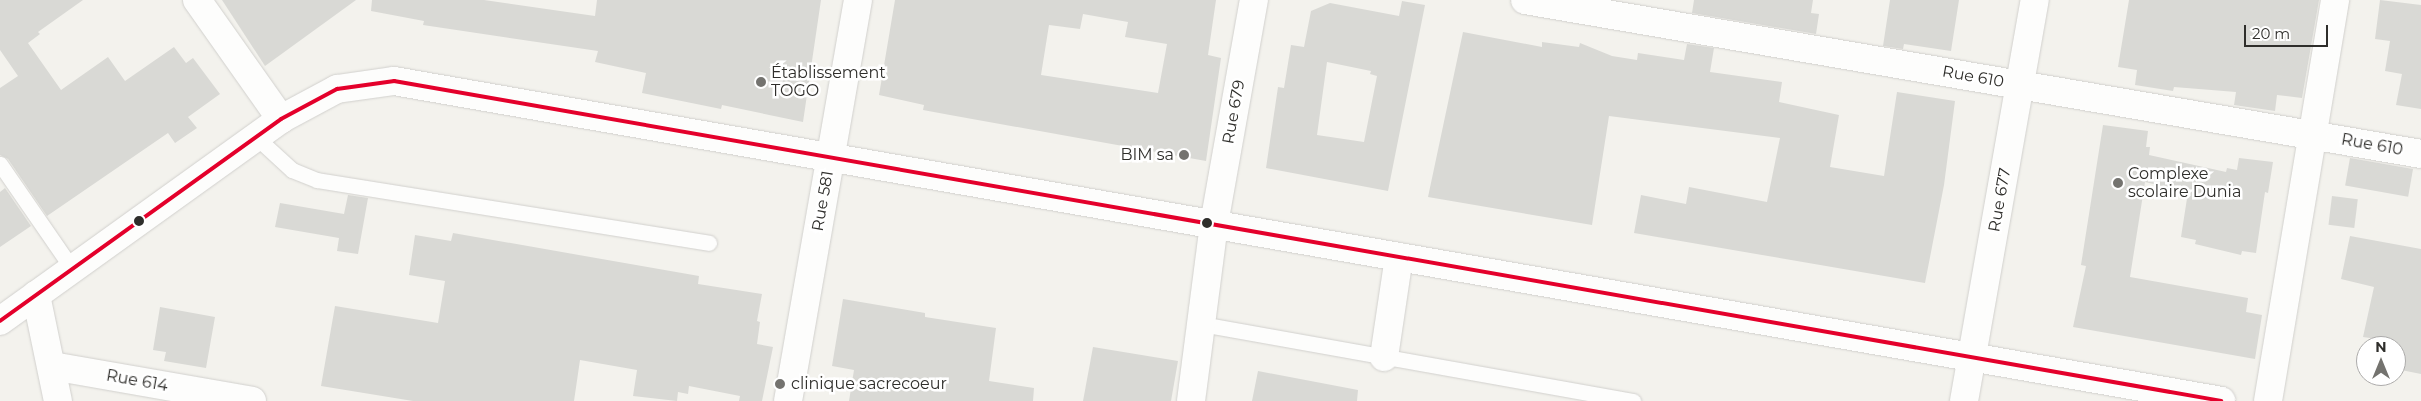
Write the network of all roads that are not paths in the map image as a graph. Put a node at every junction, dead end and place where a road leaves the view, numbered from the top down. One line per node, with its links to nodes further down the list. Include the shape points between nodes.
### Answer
1 (197, 0): 8 (street)
2 (858, 0): 12 (street, Rue 581)
3 (1254, 0): 14 (street, Rue 679)
4 (1525, 0): 7 (street, Rue 610)
5 (2035, 0): 7 (street, Rue 677)
6 (2335, 0): 9 (street)
7 (2020, 85): 9 (street, Rue 610); 22 (street, Rue 677)
8 (281, 118): 10 (street); 12 (street, via 337,89 394,81)
9 (2312, 135): 11 (street, Rue 610); 31 (street)
10 (256, 136): 15 (lane, via 292,170 317,180); 17 (street)
11 (2421, 154)
12 (831, 156): 14 (street); 26 (street, Rue 581)
13 (0, 164): 17 (lane)
14 (1214, 224): 16 (street); 20 (street, Rue 679)
15 (710, 243)
16 (1399, 257): 21 (street); 22 (street)
17 (73, 270): 18 (street)
18 (36, 295): 19 (street); 23 (street)
19 (0, 321)
20 (1202, 324): 21 (lane); 27 (street, Rue 679)
21 (1384, 357): 28 (lane)
22 (1972, 358): 29 (street, Rue 677); 30 (street)
23 (52, 366): 24 (street); 25 (street, Rue 614)
24 (58, 401)
25 (252, 401)
26 (788, 401)
27 (1191, 401)
28 (1633, 401)
29 (1964, 401)
30 (2221, 401)
31 (2268, 401)

